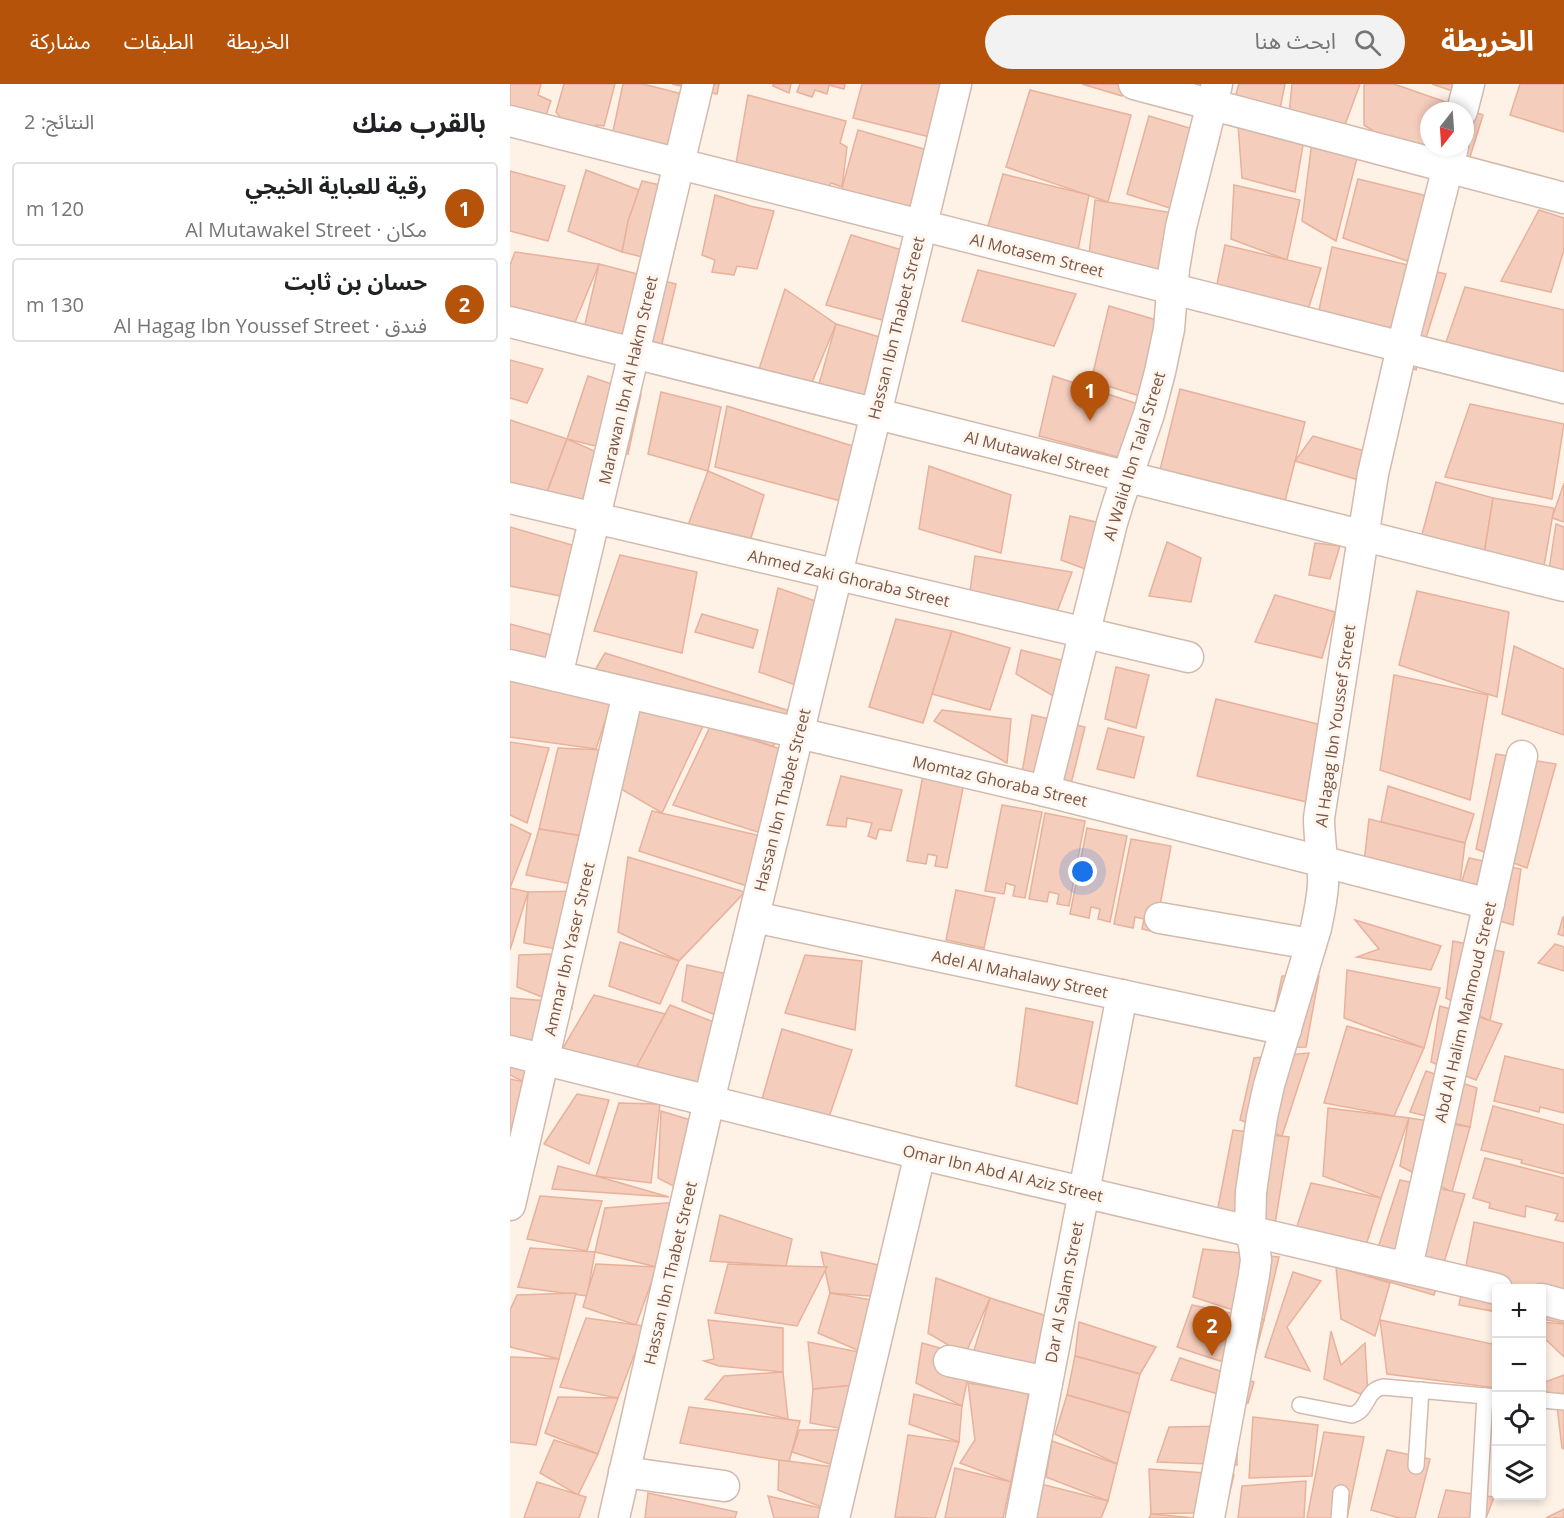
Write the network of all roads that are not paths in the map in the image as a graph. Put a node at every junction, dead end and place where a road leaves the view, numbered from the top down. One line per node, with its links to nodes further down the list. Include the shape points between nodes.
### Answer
1 (698, 84): 9 (street, Marawan Ibn Al Hakm Street)
2 (956, 84): 11 (street, Hassan Ibn Thabet Street)
3 (1134, 84): 5 (street)
4 (1469, 84): 6 (street)
5 (1215, 95): 8 (street); 12 (street, Al Walid Ibn Talal Street, via 1181,227)
6 (1464, 102)
7 (510, 121): 9 (street, Al Motasem Street)
8 (1451, 158): 10 (street); 14 (street, Al Hagag Ibn Youssef Street)
9 (679, 165): 11 (street, Al Motasem Street); 15 (street, Marawan Ibn Al Hakm Street)
10 (1564, 198)
11 (921, 226): 12 (street, Al Motasem Street); 17 (street, Hassan Ibn Thabet Street)
12 (1173, 290): 14 (street, Al Motasem Street); 18 (street, Al Walid Ibn Talal Street, via 1160,372)
13 (510, 322): 15 (street, Al Mutawakel Street)
14 (1402, 347): 16 (street, Al Motasem Street); 21 (street, Al Hagag Ibn Youssef Street, via 1373,474)
15 (634, 353): 17 (street, Al Mutawakel Street); 20 (street, Marawan Ibn Al Hakm Street)
16 (1564, 388)
17 (875, 414): 18 (street, Al Mutawakel Street); 22 (street, Hassan Ibn Thabet Street)
18 (1127, 476): 21 (street, Al Mutawakel Street); 24 (street, Al Walid Ibn Talal Street)
19 (510, 498): 20 (street, Ahmed Zaki Ghoraba Street)
20 (595, 518): 22 (street, Ahmed Zaki Ghoraba Street); 27 (street, Marawan Ibn Al Hakm Street)
21 (1364, 535): 23 (street, Al Mutawakel Street); 32 (street, Al Hagag Ibn Youssef Street, via 1319,818)
22 (837, 575): 24 (street, Ahmed Zaki Ghoraba Street); 29 (street, Hassan Ibn Thabet Street)
23 (1564, 586)
24 (1085, 633): 25 (street, Ahmed Zaki Ghoraba Street); 31 (street, Al Walid Ibn Talal Street)
25 (1188, 657)
26 (510, 665): 27 (street, Momtaz Ghoraba Street)
27 (557, 676): 28 (street, Momtaz Ghoraba Street)
28 (628, 693): 29 (street, Momtaz Ghoraba Street); 40 (street, Ammar Ibn Yaser Street)
29 (798, 733): 31 (street, Momtaz Ghoraba Street); 34 (street, Hassan Ibn Thabet Street)
30 (1522, 756): 33 (street, Abd Al Halim Mahmoud Street)
31 (1045, 791): 32 (street, Momtaz Ghoraba Street)
32 (1322, 862): 33 (street, Momtaz Ghoraba Street); 36 (street, Al Hagag Ibn Youssef Street, via 1323,885)
33 (1489, 904): 46 (street, Abd Al Halim Mahmoud Street)
34 (753, 917): 37 (street, Adel Al Mahalawy Street); 41 (street, Hassan Ibn Thabet Street)
35 (1160, 918): 36 (street)
36 (1311, 944): 38 (street, Al Hagag Ibn Youssef Street)
37 (1122, 995): 38 (street, Adel Al Mahalawy Street); 43 (street, Dar Al Salam Street)
38 (1286, 1030): 45 (street, Al Hagag Ibn Youssef Street, via 1262,1117 1252,1174)
39 (510, 1051): 40 (street, Omar Ibn Abd Al Aziz Street)
40 (544, 1060): 41 (street, Omar Ibn Abd Al Aziz Street); 44 (street, Ammar Ibn Yaser Street)
41 (709, 1101): 42 (street, Omar Ibn Abd Al Aziz Street); 58 (street, Hassan Ibn Thabet Street)
42 (920, 1154): 43 (street, Omar Ibn Abd Al Aziz Street); 62 (street)
43 (1084, 1192): 45 (street, Omar Ibn Abd Al Aziz Street); 51 (street, Dar Al Salam Street)
44 (510, 1205)
45 (1250, 1230): 46 (street, Omar Ibn Abd Al Aziz Street); 64 (street, Al Hagag Ibn Youssef Street, via 1256,1260 1254,1275)
46 (1407, 1267): 47 (street, Omar Ibn Abd Al Aziz Street)
47 (1492, 1288)
48 (1546, 1300): 49 (street)
49 (1564, 1305)
50 (949, 1361): 51 (street)
51 (1047, 1383): 63 (street, Dar Al Salam Street)
52 (1420, 1390): 53 (lane); 56 (lane, via 1377,1388 1363,1409 1352,1414); 57 (lane)
53 (1491, 1396): 66 (lane)
54 (1546, 1400): 55 (lane)
55 (1564, 1402)
56 (1300, 1406)
57 (1416, 1466)
58 (624, 1472): 59 (street); 61 (street, Hassan Ibn Thabet Street)
59 (724, 1486)
60 (1341, 1493): 65 (lane)
61 (614, 1518)
62 (834, 1518)
63 (1021, 1518)
64 (1209, 1518)
65 (1339, 1518)
66 (1478, 1518)

